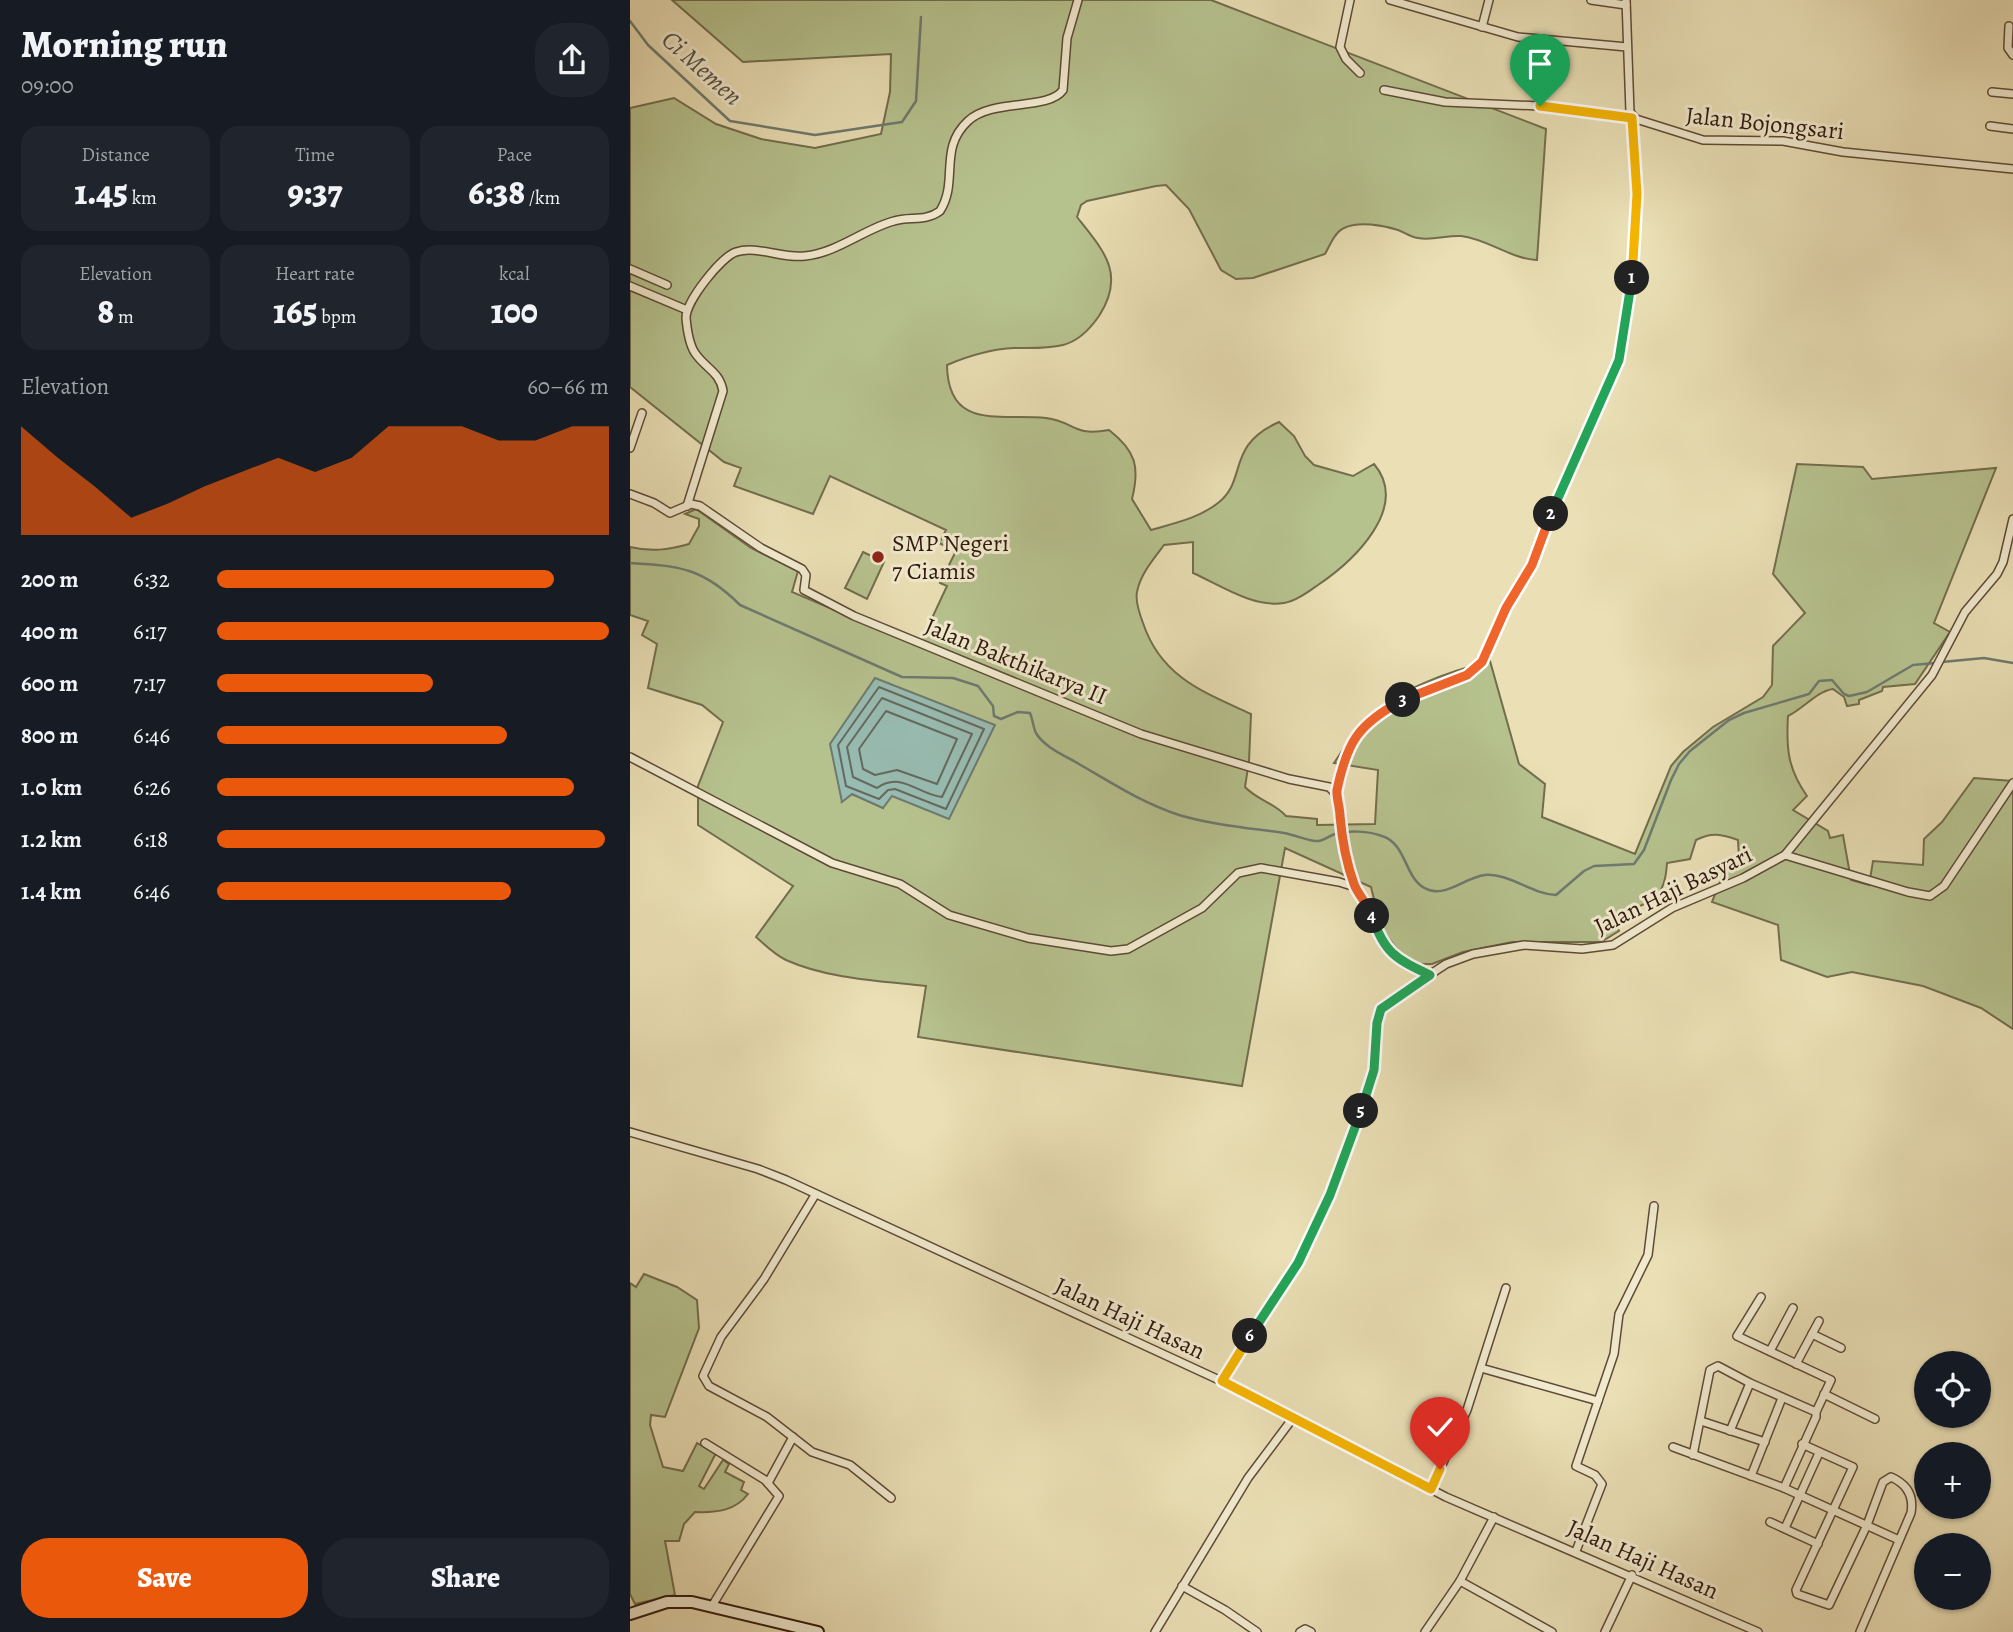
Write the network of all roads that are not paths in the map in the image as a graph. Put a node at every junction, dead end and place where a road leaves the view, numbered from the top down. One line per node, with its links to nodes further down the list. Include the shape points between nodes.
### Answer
1 (1078, 0): 22 (street, via 1067,38 1063,90 1053,99 1006,105 970,119 950,147 949,189 940,211 923,219 891,221 859,238 806,256 738,251 717,268)
2 (1350, 0): 11 (street, via 1340,47)
3 (1390, 0): 8 (street)
4 (1489, 0): 8 (street)
5 (1591, 0): 6 (street)
6 (1626, 3): 9 (street)
7 (2009, 26): 10 (street, via 2008,48)
8 (1482, 27): 9 (street, via 1537,40)
9 (1627, 47): 15 (street)
10 (2013, 55)
11 (1360, 73)
12 (1384, 90): 15 (street, Jalan Bojongsari, via 1445,102 1540,106)
13 (1992, 92): 14 (street)
14 (2013, 94)
15 (1632, 118): 18 (street, Jalan Bojongsari, via 1703,140 1783,141 1843,152); 30 (street, via 1637,214 1620,354 1539,550 1482,662 1467,675 1406,698 1371,720 1347,751)
16 (1990, 126): 17 (street)
17 (2013, 129)
18 (2013, 169)
19 (630, 269): 20 (street)
20 (667, 285)
21 (630, 286): 22 (street)
22 (687, 310): 26 (street, via 693,351 715,372 723,391)
23 (642, 413): 24 (street)
24 (630, 448)
25 (630, 494): 26 (street, Jalan Bakthikarya II, via 674,514)
26 (687, 506): 30 (street, Jalan Bakthikarya II, via 704,507 761,548 802,569 804,590 854,617 1141,734)
27 (2013, 519): 31 (street, Jalan Haji Basyari, via 2003,562 1965,612 1917,697)
28 (630, 757): 32 (street, via 832,863 900,884 950,915 1028,938 1111,951 1128,949 1202,908 1238,873 1256,868)
29 (2013, 783): 31 (street, via 1944,886 1930,895)
30 (1336, 792): 32 (street)
31 (1785, 855): 33 (street, Jalan Haji Basyari, via 1672,908 1613,945 1503,948 1456,960)
32 (1355, 887): 33 (street, via 1369,907 1384,946 1396,958)
33 (1430, 975): 46 (street, Jalan Haji Basyari, via 1381,1009 1374,1070 1330,1195 1298,1263)
34 (630, 1132): 35 (street, Jalan Haji Hasan, via 758,1169)
35 (815, 1195): 46 (street, Jalan Haji Hasan); 56 (street, via 764,1279 721,1337 704,1376 709,1386 767,1417)
36 (1654, 1206): 50 (street, via 1648,1255 1619,1314 1614,1354)
37 (1506, 1288): 45 (street)
38 (1761, 1297): 43 (street, via 1737,1336)
39 (1793, 1308): 43 (street)
40 (1819, 1321): 41 (street)
41 (1812, 1334): 42 (street); 44 (street)
42 (1841, 1348)
43 (1770, 1351): 44 (street)
44 (1796, 1364): 48 (street, via 1831,1380)
45 (1482, 1368): 50 (street); 66 (street)
46 (1222, 1381): 52 (street, Jalan Haji Hasan)
47 (1749, 1383): 49 (street); 54 (street, via 1718,1366 1710,1370); 55 (street)
48 (1824, 1394): 51 (street); 53 (street)
49 (1782, 1398): 51 (street); 57 (street)
50 (1598, 1401): 76 (street, via 1576,1466 1602,1484)
51 (1815, 1412): 59 (street)
52 (1293, 1418): 66 (street, Jalan Haji Hasan); 79 (street, via 1248,1478)
53 (1875, 1419)
54 (1701, 1421): 55 (street); 62 (street)
55 (1730, 1431): 57 (street)
56 (793, 1437): 64 (street); 68 (street, via 811,1452 850,1465)
57 (1765, 1442): 63 (street)
58 (705, 1443): 64 (street)
59 (1802, 1444): 61 (street); 65 (street)
60 (1673, 1447): 62 (street)
61 (1819, 1453): 67 (street); 69 (street, via 1853,1467)
62 (1693, 1455): 63 (street)
63 (1751, 1476): 65 (street)
64 (768, 1483): 80 (street, via 779,1500)
65 (1784, 1488): 67 (street)
66 (1431, 1489): 70 (street, Jalan Haji Hasan)
67 (1800, 1495): 69 (street); 73 (street)
68 (891, 1498)
69 (1833, 1511): 72 (street); 75 (street)
70 (1494, 1517): 76 (street, Jalan Haji Hasan); 78 (street)
71 (1770, 1522): 73 (street)
72 (1867, 1525): 74 (street); 74 (street, via 1883,1482 1891,1477 1901,1482 1913,1500); 75 (street, via 1829,1605 1796,1590)
73 (1785, 1528): 75 (street)
74 (1899, 1540): 91 (street)
75 (1818, 1544)
76 (1576, 1551): 77 (street, Jalan Haji Hasan)
77 (1632, 1575): 89 (street); 90 (street, Jalan Haji Hasan)
78 (1460, 1581): 87 (street); 88 (street)
79 (1182, 1586): 83 (street); 84 (street)
80 (712, 1606): 81 (street, via 667,1602); 82 (street)
81 (630, 1614)
82 (818, 1632)
83 (1155, 1632)
84 (1257, 1632)
85 (1300, 1632): 86 (street)
86 (1311, 1632)
87 (1425, 1632)
88 (1552, 1632)
89 (1605, 1632)
90 (1758, 1632)
91 (1860, 1632)

